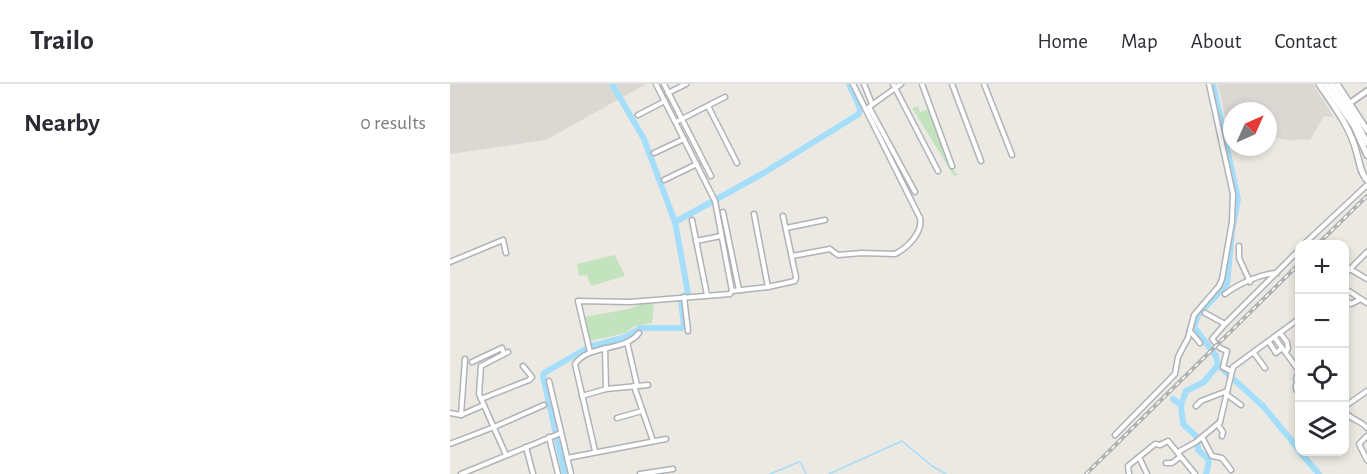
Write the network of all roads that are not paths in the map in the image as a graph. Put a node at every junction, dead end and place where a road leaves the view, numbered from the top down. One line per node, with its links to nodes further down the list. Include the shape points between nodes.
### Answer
1 (656, 84): 19 (street)
2 (664, 84): 17 (street)
3 (686, 84): 17 (street)
4 (853, 84): 55 (street, via 921,224 915,237 895,254 839,255 830,249)
5 (864, 84): 21 (street)
6 (901, 84): 15 (street)
7 (922, 84): 35 (street)
8 (952, 84): 32 (street)
9 (984, 84): 30 (street)
10 (1209, 84): 75 (street, via 1233,194 1232,222 1221,283 1194,315)
11 (1319, 84): 39 (main road, via 1346,126)
12 (1325, 84): 31 (main road, via 1354,126)
13 (1331, 84): 28 (main road)
14 (1337, 84): 20 (main road)
15 (894, 86): 21 (street); 36 (street)
16 (1367, 91): 20 (street)
17 (669, 93): 24 (street)
18 (725, 97): 22 (street)
19 (665, 101): 23 (street); 25 (street)
20 (1350, 103): 26 (main road)
21 (872, 104): 41 (street, via 869,107)
22 (708, 106): 24 (street); 33 (street)
23 (638, 115)
24 (682, 119): 25 (street); 37 (street)
25 (676, 122): 27 (street)
26 (1367, 130)
27 (684, 139): 29 (street); 34 (street)
28 (1367, 143)
29 (654, 153)
30 (1012, 155)
31 (1367, 155)
32 (981, 161)
33 (737, 163)
34 (697, 164): 38 (street); 48 (street, via 711,192)
35 (952, 166)
36 (938, 171)
37 (711, 176)
38 (664, 180)
39 (1367, 180)
40 (1367, 185): 49 (street)
41 (915, 192)
42 (723, 212): 62 (street)
43 (754, 214): 61 (street)
44 (783, 216): 47 (street)
45 (692, 220): 50 (street)
46 (825, 220): 47 (street)
47 (786, 228): 55 (street)
48 (721, 236): 50 (street); 63 (street)
49 (1308, 240)
50 (696, 241): 66 (street)
51 (1239, 246): 60 (street, via 1239,258)
52 (1367, 252): 57 (street)
53 (506, 253): 56 (street, via 503,240)
54 (1295, 253): 58 (street)
55 (792, 256): 61 (street, via 795,281)
56 (450, 262)
57 (1350, 269): 59 (street)
58 (1277, 273): 60 (street); 73 (street)
59 (1367, 279)
60 (1250, 282): 65 (street)
61 (768, 287): 62 (street)
62 (739, 290): 63 (street)
63 (731, 292): 66 (street)
64 (1349, 292): 68 (street)
65 (1225, 294)
66 (707, 295): 67 (street)
67 (682, 297): 74 (street); 84 (street, via 578,301)
68 (1360, 300): 69 (street); 70 (street)
69 (1349, 303)
70 (1367, 303)
71 (1205, 313): 73 (street)
72 (1295, 322): 77 (street)
73 (1225, 324): 92 (street, via 1212,339 1227,351 1223,367)
74 (688, 331)
75 (1190, 331): 81 (street); 115 (street, via 1174,374)
76 (639, 333): 79 (street)
77 (1281, 334): 78 (street); 85 (street, via 1288,344)
78 (1275, 338): 80 (street); 83 (street)
79 (627, 342): 82 (street); 94 (street)
80 (1269, 342): 83 (street, via 1276,353); 86 (street)
81 (1200, 343)
82 (605, 348): 84 (street); 96 (street)
83 (1282, 348): 85 (street)
84 (589, 351): 99 (street, via 574,364)
85 (1285, 352): 90 (street)
86 (1254, 353): 91 (street); 92 (street)
87 (465, 359): 108 (street)
88 (472, 362): 100 (street, via 502,348 506,353 481,366)
89 (523, 366): 100 (street, via 531,373 529,380)
90 (1295, 366)
91 (1264, 368)
92 (1231, 372): 98 (street)
93 (549, 381): 114 (street)
94 (635, 386): 95 (street); 96 (street); 106 (street)
95 (648, 386)
96 (606, 389): 99 (street)
97 (1367, 391): 104 (street)
98 (1227, 392): 103 (street); 105 (street); 111 (street)
99 (582, 396): 124 (street)
100 (481, 399): 101 (street)
101 (484, 405): 108 (street); 112 (street)
102 (544, 405): 112 (street)
103 (1241, 405)
104 (1349, 405)
105 (1196, 406)
106 (642, 411): 110 (street); 121 (street)
107 (450, 413): 108 (street)
108 (461, 415)
109 (1349, 416): 113 (street)
110 (617, 418)
111 (1220, 422): 116 (street); 119 (street)
112 (494, 428): 122 (street); 126 (street)
113 (1367, 428)
114 (560, 433): 118 (street); 128 (street)
115 (1115, 435)
116 (1222, 436)
117 (1367, 436): 129 (street, via 1359,444)
118 (551, 437): 123 (street); 137 (street)
119 (1202, 437): 125 (street); 133 (street, via 1212,456 1222,459)
120 (666, 439): 121 (street)
121 (653, 441): 124 (street)
122 (450, 444)
123 (526, 447): 126 (street); 136 (street)
124 (596, 451): 128 (street)
125 (1179, 454): 127 (street, via 1168,441 1155,444); 130 (street, via 1172,463); 142 (street)
126 (506, 455): 131 (street)
127 (1139, 457): 140 (street, via 1128,466); 141 (street)
128 (567, 458): 138 (street)
129 (1367, 460)
130 (1166, 463)
131 (475, 468): 134 (street); 135 (street)
132 (673, 469): 139 (street)
133 (1231, 470)
134 (461, 474)
135 (477, 474)
136 (533, 474)
137 (558, 474)
138 (571, 474)
139 (640, 474)
140 (1129, 474)
141 (1147, 474)
142 (1195, 474)

